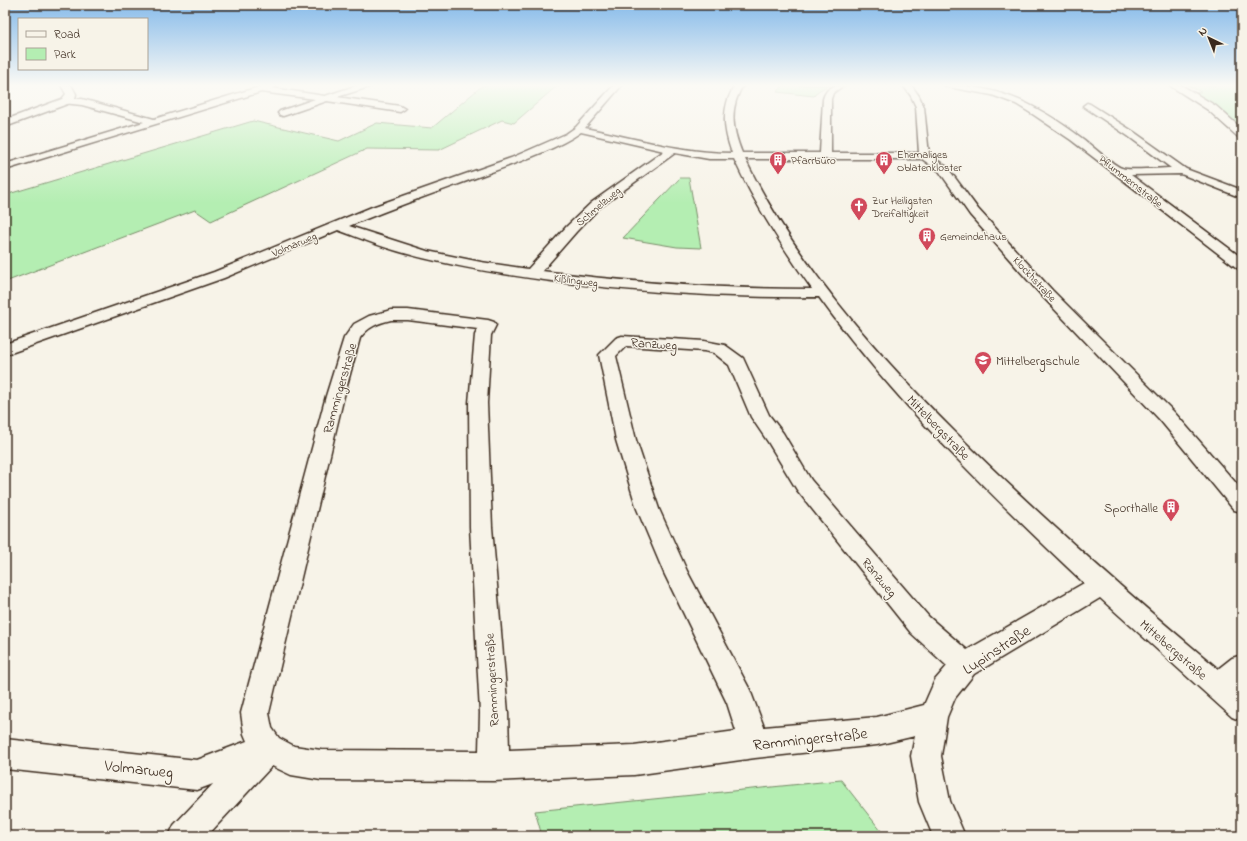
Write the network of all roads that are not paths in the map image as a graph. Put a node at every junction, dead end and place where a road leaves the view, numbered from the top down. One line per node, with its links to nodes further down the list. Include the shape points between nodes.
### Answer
1 (148, 124): 15 (street)
2 (583, 124): 9 (street, Volmarweg)
3 (730, 124): 14 (street, Mittelbergstraße)
4 (826, 124): 12 (street)
5 (922, 124): 13 (street)
6 (1053, 124): 17 (street, Pflummernstraße)
7 (1116, 124): 16 (street)
8 (1230, 124): 10 (street)
9 (579, 129): 11 (street); 19 (street, Volmarweg, via 515,160 411,196)
10 (1242, 135)
11 (673, 150): 14 (street, via 709,156); 21 (street, Schmelzweg, via 607,196 586,214)
12 (826, 156): 13 (street); 14 (street)
13 (924, 156): 24 (street, Klockhstraße, via 942,169 978,217 1047,293 1167,416)
14 (738, 157): 22 (street, Mittelbergstraße, via 784,239)
15 (5, 167)
16 (1182, 171): 17 (street); 18 (street)
17 (1119, 172): 20 (street, Pflummernstraße)
18 (1242, 194)
19 (337, 226): 21 (street, Kißlingweg, via 408,250 487,268); 23 (street, Volmarweg, via 219,275)
20 (1242, 265)
21 (532, 274): 22 (street, Kißlingweg, via 690,290)
22 (822, 293): 25 (street, Mittelbergstraße, via 869,352 921,409 997,487)
23 (5, 350)
24 (1242, 504)
25 (1101, 585): 26 (street, Lupinstraße); 28 (street, Mittelbergstraße)
26 (966, 665): 30 (street, Lupinstraße, via 945,689); 31 (street, Ranzweg, via 920,625 804,485 776,438 760,417 737,362 718,349 704,346 622,341 607,355 626,440 648,509 676,573 740,700)
27 (1242, 667): 28 (street)
28 (1217, 686): 29 (street, Mittelbergstraße)
29 (1242, 707)
30 (933, 717): 31 (street, Rammingerstraße, via 877,731); 36 (street, Lupinstraße, via 926,756 935,802)
31 (755, 743): 34 (street, Rammingerstraße, via 634,760)
32 (269, 748): 33 (street, Volmarweg, via 197,775); 34 (street, Rammingerstraße, via 291,760 321,765); 34 (street, Rammingerstraße, via 259,734 255,713 352,338 360,327 375,319 391,315 408,315 488,325 483,334 478,403 481,527 494,713); 35 (street)
33 (5, 754)
34 (494, 766)
35 (185, 836)
36 (949, 836)

